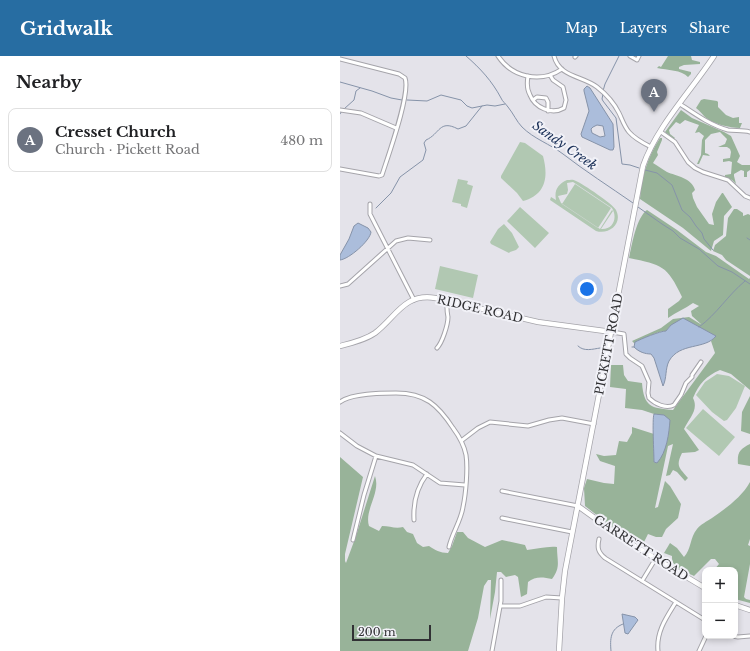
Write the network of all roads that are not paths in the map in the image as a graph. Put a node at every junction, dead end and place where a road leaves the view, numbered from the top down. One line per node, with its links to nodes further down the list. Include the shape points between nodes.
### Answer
1 (498, 56): 9 (street, via 509,69)
2 (554, 56): 7 (street)
3 (630, 56): 4 (street, via 637,60)
4 (639, 56)
5 (714, 56): 11 (street, PICKETT ROAD)
6 (340, 59): 14 (street, via 399,74 405,78 407,85)
7 (562, 69): 8 (street); 17 (street, via 605,93 629,132)
8 (550, 75): 9 (street); 13 (street, via 563,87 566,104 561,110)
9 (528, 76): 10 (street, via 529,93)
10 (533, 100): 13 (street); 13 (street, via 537,97 546,98)
11 (680, 104): 15 (street, PICKETT ROAD); 16 (street, via 700,118 728,130)
12 (340, 110): 14 (street, via 361,113)
13 (548, 111)
14 (396, 128): 18 (street, via 381,176)
15 (661, 132): 17 (street, PICKETT ROAD); 19 (street, via 675,142 695,168 728,180)
16 (750, 132)
17 (651, 147): 26 (street, PICKETT ROAD, via 642,170)
18 (340, 169)
19 (750, 198)
20 (370, 204): 22 (street, via 370,214)
21 (430, 240): 22 (street, via 404,238)
22 (388, 248): 23 (street, via 348,284); 24 (street)
23 (340, 286)
24 (414, 300): 25 (street, RIDGE ROAD, via 431,297); 27 (street, RIDGE ROAD, via 401,307 375,333)
25 (448, 301): 26 (street, RIDGE ROAD, via 546,324); 28 (street, via 447,321 441,344)
26 (612, 332): 29 (street, via 624,334 626,354 643,368 649,382 649,398 660,405 674,406); 31 (street, PICKETT ROAD)
27 (340, 346)
28 (437, 348)
29 (701, 362)
30 (340, 402): 33 (street, via 350,397 368,394 413,395 441,410)
31 (594, 424): 33 (street, via 562,418 528,426 490,422); 38 (street, PICKETT ROAD)
32 (340, 433): 34 (street)
33 (461, 441): 36 (street, via 466,459)
34 (376, 456): 35 (street, via 409,463); 43 (street)
35 (427, 474): 36 (street, via 440,483); 40 (street, via 417,493)
36 (465, 485): 44 (street, via 462,511)
37 (502, 491): 38 (street)
38 (578, 506): 41 (street, PICKETT ROAD); 45 (street, GARRETT ROAD, via 628,542)
39 (502, 518): 41 (street)
40 (414, 520)
41 (572, 532): 49 (street, PICKETT ROAD)
42 (599, 539): 47 (street, via 597,547 605,558)
43 (353, 540)
44 (449, 547)
45 (656, 558): 47 (street); 48 (street, GARRETT ROAD)
46 (501, 580): 51 (street)
47 (642, 581): 50 (street)
48 (702, 586)
49 (562, 598): 51 (street, via 546,597 520,606); 59 (street, PICKETT ROAD)
50 (676, 602): 54 (street); 60 (street, via 660,630)
51 (500, 606): 58 (street)
52 (738, 606): 53 (street)
53 (750, 610)
54 (702, 618)
55 (750, 636): 56 (street)
56 (738, 637)
57 (705, 639): 61 (street)
58 (492, 651)
59 (559, 651)
60 (658, 651)
61 (699, 651)

